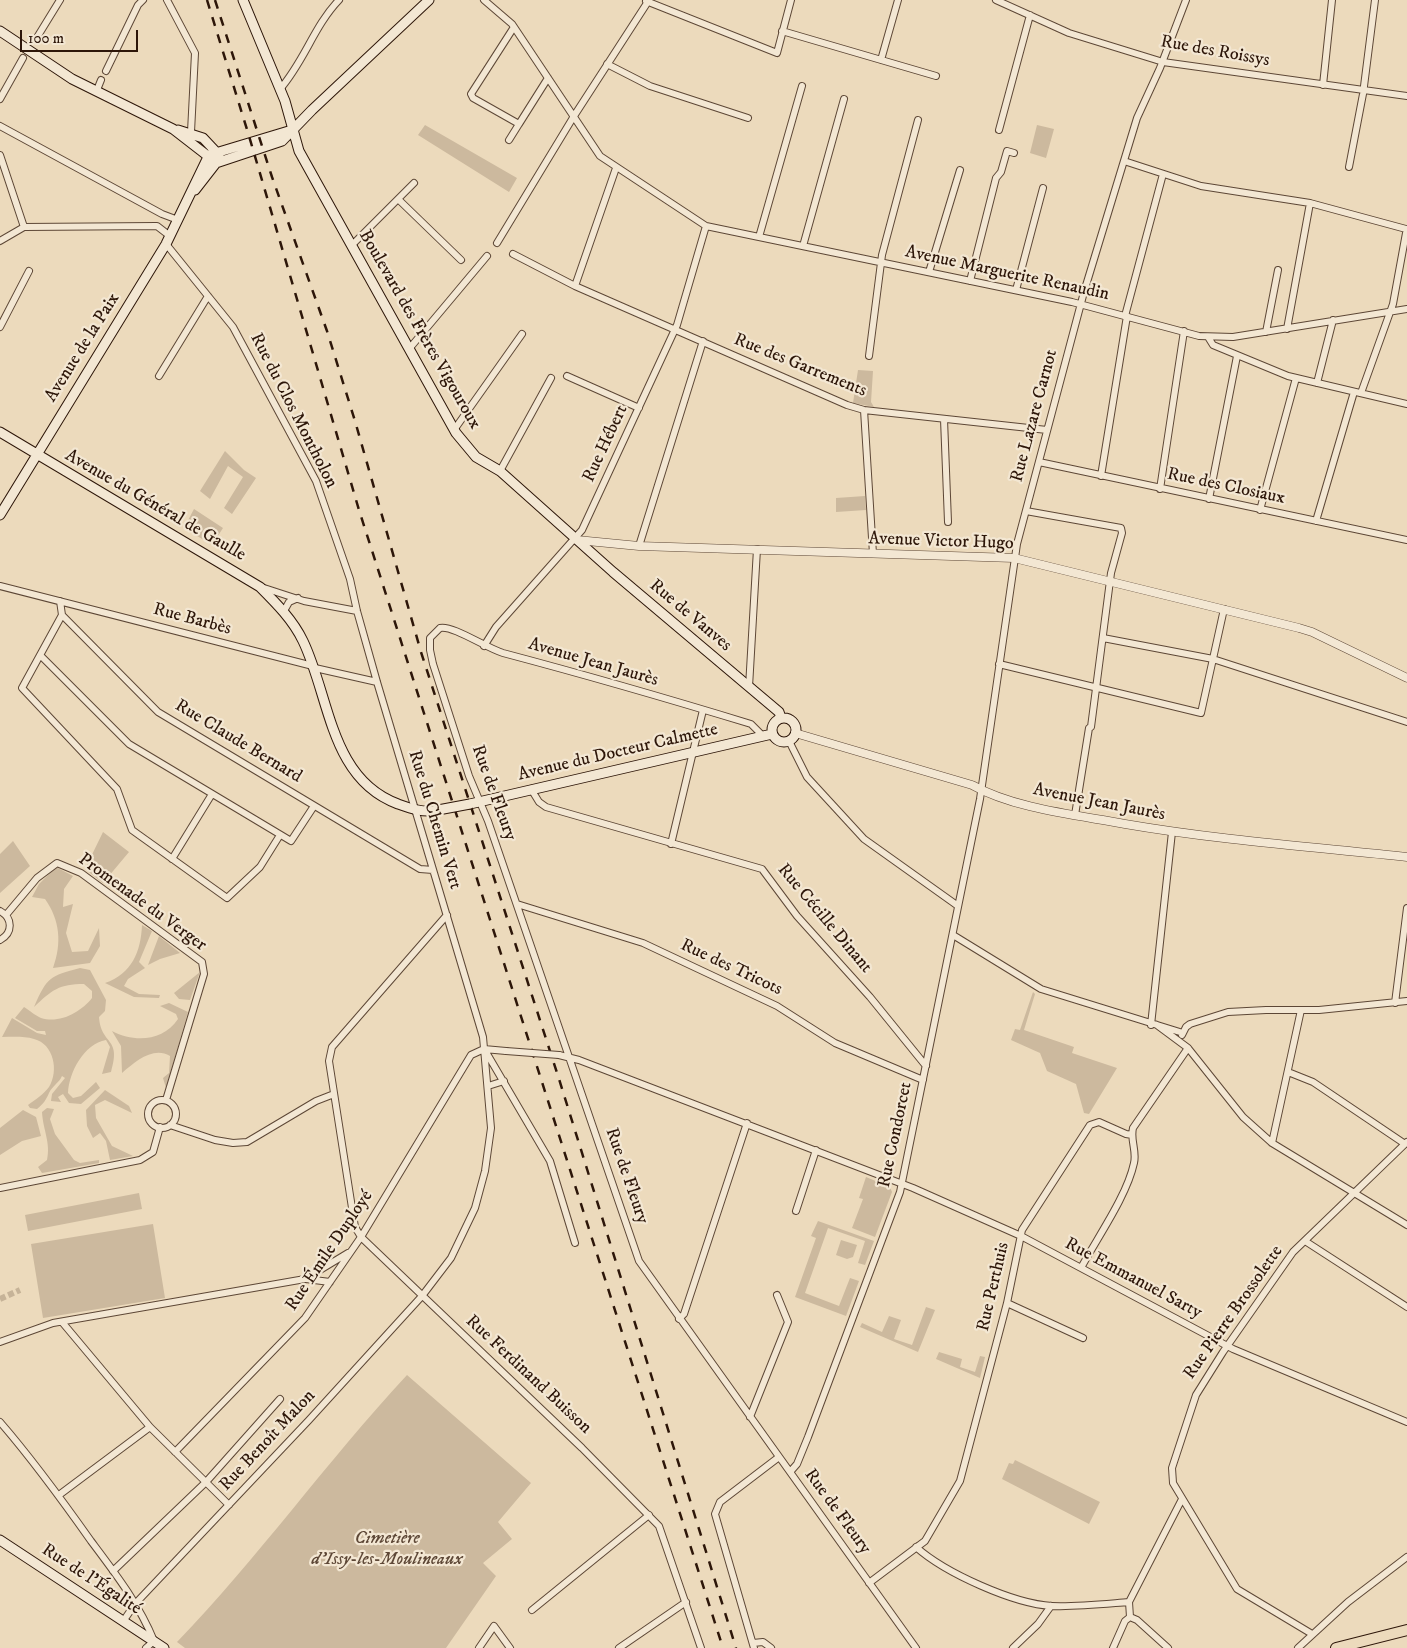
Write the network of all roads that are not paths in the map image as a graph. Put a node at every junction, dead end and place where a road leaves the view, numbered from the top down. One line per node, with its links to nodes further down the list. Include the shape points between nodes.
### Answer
1 (60, 0): 19 (street)
2 (143, 0): 24 (street)
3 (167, 0): 44 (street, via 195,53)
4 (243, 0): 30 (main road, Boulevard des Frères Vigouroux)
5 (339, 0): 30 (street, via 324,15 290,79)
6 (428, 0): 42 (main road)
7 (484, 0): 16 (street, Avenue Marguerite Renaudin)
8 (791, 0): 18 (street)
9 (898, 0): 21 (street)
10 (998, 0): 15 (street, Rue des Roissys)
11 (1186, 0): 22 (street, Rue Lazare Carnot)
12 (1332, 0): 28 (street)
13 (1375, 0): 32 (street)
14 (647, 1): 18 (street, via 777,53); 23 (street)
15 (1030, 15): 22 (street, Rue des Roissys, via 1069,33); 43 (street)
16 (514, 27): 26 (street, Avenue Marguerite Renaudin); 39 (street, via 471,94)
17 (0, 31): 31 (main road, via 72,79)
18 (782, 31): 21 (street)
19 (36, 39)
20 (23, 58): 34 (street)
21 (882, 60): 25 (street)
22 (1163, 62): 28 (street, Rue des Roissys); 49 (street, Rue Lazare Carnot, via 1137,118)
23 (608, 64): 36 (street); 37 (street, via 650,86)
24 (106, 71)
25 (936, 76)
26 (548, 78): 36 (street, Avenue Marguerite Renaudin); 39 (street)
27 (101, 80): 31 (street)
28 (1323, 85): 32 (street, Rue des Roissys)
29 (802, 86): 64 (street)
30 (280, 89): 42 (main road, Boulevard des Frères Vigouroux)
31 (97, 90): 41 (main road)
32 (1364, 90): 33 (street, Rue des Roissys); 50 (street)
33 (1407, 96)
34 (0, 99)
35 (844, 99): 69 (street)
36 (574, 116): 51 (street, Avenue Marguerite Renaudin, via 600,156); 67 (street)
37 (748, 118)
38 (918, 120): 73 (street)
39 (519, 124): 45 (street)
40 (0, 126): 58 (street)
41 (173, 129): 44 (main road); 48 (main road)
42 (292, 130): 48 (main road, via 282,141); 68 (main road, Boulevard des Frères Vigouroux, via 299,151)
43 (999, 130)
44 (191, 132): 48 (main road, via 203,138)
45 (509, 140)
46 (1014, 153): 77 (street, via 1007,151 996,178)
47 (0, 155): 62 (street)
48 (216, 158): 59 (main road, Avenue de la Paix)
49 (1124, 161): 53 (street); 81 (street, Rue Lazare Carnot)
50 (1349, 167)
51 (616, 168): 61 (street, Avenue Marguerite Renaudin); 78 (street)
52 (960, 170): 76 (street)
53 (1163, 174): 57 (street, via 1201,186); 84 (street)
54 (414, 183): 56 (street)
55 (1043, 188): 79 (street)
56 (398, 199): 68 (street); 72 (street)
57 (1310, 203): 63 (street); 87 (street)
58 (162, 214): 59 (street); 60 (street)
59 (178, 220): 65 (main road, Avenue de la Paix)
60 (157, 226): 62 (street); 65 (street, Rue du Clos Montholon)
61 (706, 226): 64 (street, Avenue Marguerite Renaudin); 88 (street, Rue Hébert)
62 (24, 227): 66 (street)
63 (1406, 231): 83 (street)
64 (759, 237): 69 (street, Avenue Marguerite Renaudin)
65 (168, 240): 80 (street, Rue du Clos Montholon); 110 (main road, Avenue de la Paix)
66 (0, 241)
67 (497, 243)
68 (352, 245): 94 (main road, Boulevard des Frères Vigouroux)
69 (803, 246): 73 (street, Avenue Marguerite Renaudin)
70 (513, 254): 78 (street, Rue des Garrements)
71 (487, 256): 94 (street)
72 (461, 260)
73 (881, 262): 76 (street, Avenue Marguerite Renaudin); 95 (street)
74 (1278, 270): 90 (street)
75 (29, 271): 86 (street)
76 (929, 272): 77 (street, Avenue Marguerite Renaudin)
77 (970, 281): 79 (street, Avenue Marguerite Renaudin)
78 (575, 286): 88 (street, Rue des Garrements)
79 (1016, 290): 81 (street, Avenue Marguerite Renaudin)
80 (208, 296): 97 (street); 135 (street, Rue du Clos Montholon, via 233,327 316,481 350,579)
81 (1081, 304): 84 (street, Avenue Marguerite Renaudin); 108 (street, Rue Lazare Carnot)
82 (1407, 309): 83 (street, Avenue Marguerite Renaudin)
83 (1390, 310): 85 (street, Avenue Marguerite Renaudin); 102 (street)
84 (1126, 316): 89 (street, Avenue Marguerite Renaudin); 113 (street)
85 (1333, 320): 87 (street, Avenue Marguerite Renaudin); 101 (street)
86 (0, 327)
87 (1286, 328): 90 (street, Avenue Marguerite Renaudin)
88 (675, 330): 93 (street, Rue des Garrements); 104 (street, Rue Hébert)
89 (1184, 331): 92 (street, Avenue Marguerite Renaudin); 114 (street)
90 (1266, 332): 92 (street, Avenue Marguerite Renaudin, via 1233,338)
91 (522, 334): 107 (street)
92 (1208, 338): 96 (street, via 1213,345)
93 (703, 341): 105 (street, Rue des Garrements, via 831,399); 123 (street)
94 (409, 349): 107 (main road, Boulevard des Frères Vigouroux)
95 (869, 356)
96 (1237, 356): 100 (street); 115 (street)
97 (159, 376)
98 (567, 376): 104 (street)
99 (551, 378): 112 (street)
100 (1296, 378): 101 (street); 116 (street)
101 (1317, 383): 102 (street)
102 (1358, 393): 103 (street); 119 (street)
103 (1407, 404)
104 (639, 408): 121 (street, Rue Hébert)
105 (864, 410): 106 (street, Rue des Garrements); 125 (street)
106 (944, 418): 108 (street, Rue des Garrements); 120 (street)
107 (454, 430): 112 (main road, Boulevard des Frères Vigouroux, via 476,457)
108 (1047, 430): 111 (street, Rue Lazare Carnot)
109 (0, 432): 110 (main road, Avenue du Général de Gaulle)
110 (36, 454): 118 (main road, Avenue de la Paix); 127 (main road, Avenue du Général de Gaulle)
111 (1039, 462): 113 (street, Rue des Closiaux); 117 (street, Rue Lazare Carnot)
112 (500, 471): 121 (main road, Boulevard des Frères Vigouroux)
113 (1101, 476): 114 (street, Rue des Closiaux)
114 (1160, 489): 115 (street, Rue des Closiaux)
115 (1209, 499): 116 (street, Rue des Closiaux)
116 (1260, 510): 119 (street, Rue des Closiaux)
117 (1026, 511): 126 (street, Rue Lazare Carnot); 128 (street, via 1121,528)
118 (0, 515)
119 (1316, 521): 122 (street, Rue des Closiaux)
120 (948, 522)
121 (575, 540): 123 (street, Avenue Victor Hugo); 138 (street, Rue Hébert, via 496,627); 147 (main road, Rue de Vanves)
122 (1407, 540)
123 (639, 546): 124 (street, Avenue Victor Hugo)
124 (757, 549): 125 (street, Avenue Victor Hugo); 147 (street)
125 (873, 554): 126 (street, Avenue Victor Hugo)
126 (1014, 558): 128 (street, Avenue Victor Hugo); 142 (street, Rue Lazare Carnot)
127 (237, 572): 130 (main road, Avenue du Général de Gaulle); 143 (main road, via 280,614)
128 (1110, 581): 133 (street, Avenue Victor Hugo); 137 (street)
129 (0, 586): 132 (street, Rue Barbès)
130 (260, 587): 131 (street, Avenue du Général de Gaulle); 134 (main road)
131 (298, 598): 134 (street, via 290,602); 135 (street, Avenue du Général de Gaulle)
132 (60, 601): 136 (street); 143 (street, Rue Barbès)
133 (1224, 609): 141 (street); 144 (street, Avenue Victor Hugo, via 1312,632)
134 (284, 611): 143 (main road, via 303,639)
135 (357, 611): 145 (street, Rue du Chemin Vert)
136 (62, 615): 140 (street); 158 (street, Rue Claude Bernard, via 158,712)
137 (1103, 638): 141 (street); 146 (street)
138 (487, 647): 139 (street, Avenue Jean Jaurès, via 457,630 444,627 433,633); 148 (street, Avenue Jean Jaurès)
139 (430, 650): 157 (street, Rue de Fleury)
140 (40, 655): 156 (street, via 129,744); 165 (street, via 22,688 117,789 132,830)
141 (1213, 659): 146 (street, via 1201,713); 150 (street)
142 (999, 664): 146 (street); 155 (street, Rue Lazare Carnot)
143 (312, 666): 145 (street, Rue Barbès); 159 (main road, via 345,756 361,780 388,800)
144 (1407, 678)
145 (377, 682): 159 (street, Rue du Chemin Vert)
146 (1096, 686): 160 (street)
147 (749, 687): 149 (main road, Rue de Vanves)
148 (703, 710): 151 (street, Avenue Jean Jaurès, via 751,724); 153 (street)
149 (781, 718): 151 (main road, via 774,722); 152 (main road, via 792,722)
150 (1407, 722)
151 (768, 734): 152 (main road, via 781,742); 153 (main road, Avenue du Docteur Calmette)
152 (792, 737): 155 (street, Avenue Jean Jaurès, via 972,784); 168 (street, via 807,777 864,839)
153 (692, 752): 154 (main road, Avenue du Docteur Calmette); 163 (street)
154 (531, 789): 157 (main road, Avenue du Docteur Calmette); 163 (street, Rue Cécille Dinant, via 546,807)
155 (981, 790): 160 (street, Avenue Jean Jaurès); 168 (street, Rue Condorcet)
156 (212, 794): 162 (street); 165 (street)
157 (480, 801): 159 (main road, Avenue du Docteur Calmette, bridge, via 426,812); 167 (street, Rue de Fleury)
158 (314, 806): 162 (street, via 292,841); 166 (street, Rue Claude Bernard, via 420,870)
159 (415, 810): 166 (street, Rue du Chemin Vert)
160 (1075, 815): 161 (street, Avenue Jean Jaurès)
161 (1172, 832): 164 (street, Avenue Jean Jaurès); 177 (street)
162 (280, 835): 165 (street, via 260,867 227,898)
163 (671, 844): 183 (street, Rue Cécille Dinant, via 762,869 797,916 870,997)
164 (1407, 857)
165 (172, 859)
166 (433, 870): 171 (street, Rue du Chemin Vert)
167 (517, 904): 182 (street, Rue de Fleury); 185 (street, Rue des Tricots, via 643,943 777,1006 835,1043)
168 (958, 906): 172 (street, Rue Condorcet)
169 (1407, 908): 175 (street)
170 (3, 913): 173 (street, Promenade du Verger, via 10,928); 189 (street, Promenade du Verger, via 57,862 81,873 202,962 204,974)
171 (446, 915): 181 (street, Rue du Chemin Vert); 188 (street, via 332,1048 329,1061)
172 (953, 935): 177 (street, via 1041,989); 183 (street, Rue Condorcet)
173 (0, 940)
174 (1407, 1001): 175 (street)
175 (1395, 1003): 176 (street)
176 (1301, 1010): 178 (street, via 1228,1012 1190,1024); 184 (street)
177 (1154, 1025): 178 (street); 179 (street)
178 (1183, 1033): 179 (street); 180 (street)
179 (1180, 1042): 180 (street)
180 (1188, 1048): 193 (street, via 1136,1122); 194 (street, via 1243,1116)
181 (484, 1049): 182 (street, Rue Emmanuel Sarty, bridge); 186 (street); 187 (street, Rue du Chemin Vert); 203 (street, Rue Émile Duployé, via 471,1055)
182 (569, 1058): 190 (street, Rue Emmanuel Sarty); 214 (street, Rue de Fleury, via 639,1261)
183 (926, 1066): 185 (street, Rue Condorcet)
184 (1288, 1072): 194 (street); 195 (street, via 1313,1082)
185 (923, 1080): 197 (street, Rue Condorcet)
186 (504, 1081): 187 (street); 205 (street, via 550,1160)
187 (488, 1086): 211 (street, Rue Benoît Malon, via 491,1128 486,1171 475,1208 451,1258)
188 (334, 1094): 191 (street, via 316,1101 247,1142 215,1140); 203 (street, via 355,1227)
189 (166, 1100): 191 (street, via 176,1111); 192 (street, via 155,1102 149,1110 150,1121)
190 (747, 1123): 196 (street, Rue Emmanuel Sarty); 214 (street, via 684,1314)
191 (172, 1126): 192 (street)
192 (160, 1127): 198 (street, via 153,1152 140,1160)
193 (1132, 1134): 202 (street, Rue Perthuis, via 1099,1122 1090,1125); 207 (street, via 1136,1152 1129,1180)
194 (1272, 1142): 199 (street)
195 (1406, 1143): 199 (street, Rue Pierre Brossolette)
196 (816, 1150): 197 (street, Rue Emmanuel Sarty); 200 (street)
197 (902, 1183): 202 (street, Rue Emmanuel Sarty); 226 (street, Rue Condorcet, via 808,1437 797,1464)
198 (0, 1188)
199 (1354, 1193): 201 (street); 204 (street, Rue Pierre Brossolette)
200 (796, 1211)
201 (1407, 1225)
202 (1021, 1236): 207 (street, Rue Emmanuel Sarty); 212 (street, Rue Perthuis)
203 (361, 1237): 206 (street, Rue Émile Duployé); 211 (street, Rue Ferdinand Buisson)
204 (1305, 1241): 213 (street); 218 (street, Rue Pierre Brossolette, via 1293,1252)
205 (575, 1243)
206 (351, 1250): 208 (street); 209 (street, Rue Émile Duployé)
207 (1081, 1268): 218 (street, Rue Emmanuel Sarty)
208 (305, 1279): 209 (street); 215 (street)
209 (326, 1282): 224 (street, Rue Émile Duployé, via 322,1294 305,1318)
210 (777, 1295): 220 (street, via 788,1322)
211 (422, 1296): 230 (street, Rue Benoît Malon); 231 (street, Rue Ferdinand Buisson)
212 (1007, 1303): 216 (street); 233 (street, Rue Perthuis, via 960,1481 924,1541)
213 (1407, 1307)
214 (679, 1319): 220 (street, Rue de Fleury)
215 (62, 1322): 217 (street); 223 (street)
216 (1083, 1338)
217 (0, 1342)
218 (1227, 1347): 222 (street, Rue Emmanuel Sarty); 229 (street, Rue Pierre Brossolette, via 1198,1390 1172,1468 1173,1483)
219 (280, 1399): 227 (street)
220 (750, 1417): 225 (street, Rue de Fleury)
221 (0, 1422): 228 (street)
222 (1407, 1422)
223 (150, 1428): 224 (street); 228 (street)
224 (175, 1452): 227 (street)
225 (779, 1457): 226 (street, Rue de Fleury); 248 (street, via 720,1502 715,1514)
226 (790, 1472): 236 (street, Rue de Fleury)
227 (206, 1482): 230 (street); 235 (street)
228 (59, 1496): 235 (street)
229 (1182, 1499): 238 (street); 245 (street, Rue Pierre Brossolette, via 1237,1588)
230 (229, 1505): 239 (street, Rue Benoît Malon)
231 (649, 1515): 237 (street, Rue Ferdinand Buisson, via 659,1526 666,1542); 241 (street)
232 (0, 1540): 243 (main road, Rue de l'Égalité)
233 (916, 1547): 236 (street, Rue Perthuis); 240 (street, via 939,1564 1002,1596)
234 (1407, 1557): 245 (street)
235 (113, 1570): 239 (street)
236 (869, 1583): 256 (street, Rue de Fleury)
237 (686, 1602): 253 (street); 254 (street, Rue Ferdinand Buisson)
238 (1129, 1602): 240 (street); 242 (street)
239 (135, 1604): 243 (street, Rue Benoît Malon); 247 (street)
240 (1051, 1606): 257 (street)
241 (532, 1610)
242 (1130, 1617): 258 (street); 259 (street)
243 (124, 1620): 247 (main road, Rue de l'Égalité)
244 (1407, 1630): 246 (main road)
245 (1312, 1634): 260 (street)
246 (1376, 1639): 261 (main road); 262 (main road)
247 (154, 1641): 249 (street); 250 (main road, Rue de l'Égalité)
248 (753, 1645): 255 (street, via 764,1642)
249 (146, 1648)
250 (164, 1648)
251 (478, 1648): 252 (street, via 494,1626)
252 (510, 1648)
253 (619, 1648)
254 (701, 1648)
255 (771, 1648)
256 (916, 1648)
257 (1013, 1648)
258 (1113, 1648)
259 (1168, 1648)
260 (1298, 1648)
261 (1336, 1648)
262 (1358, 1648)

